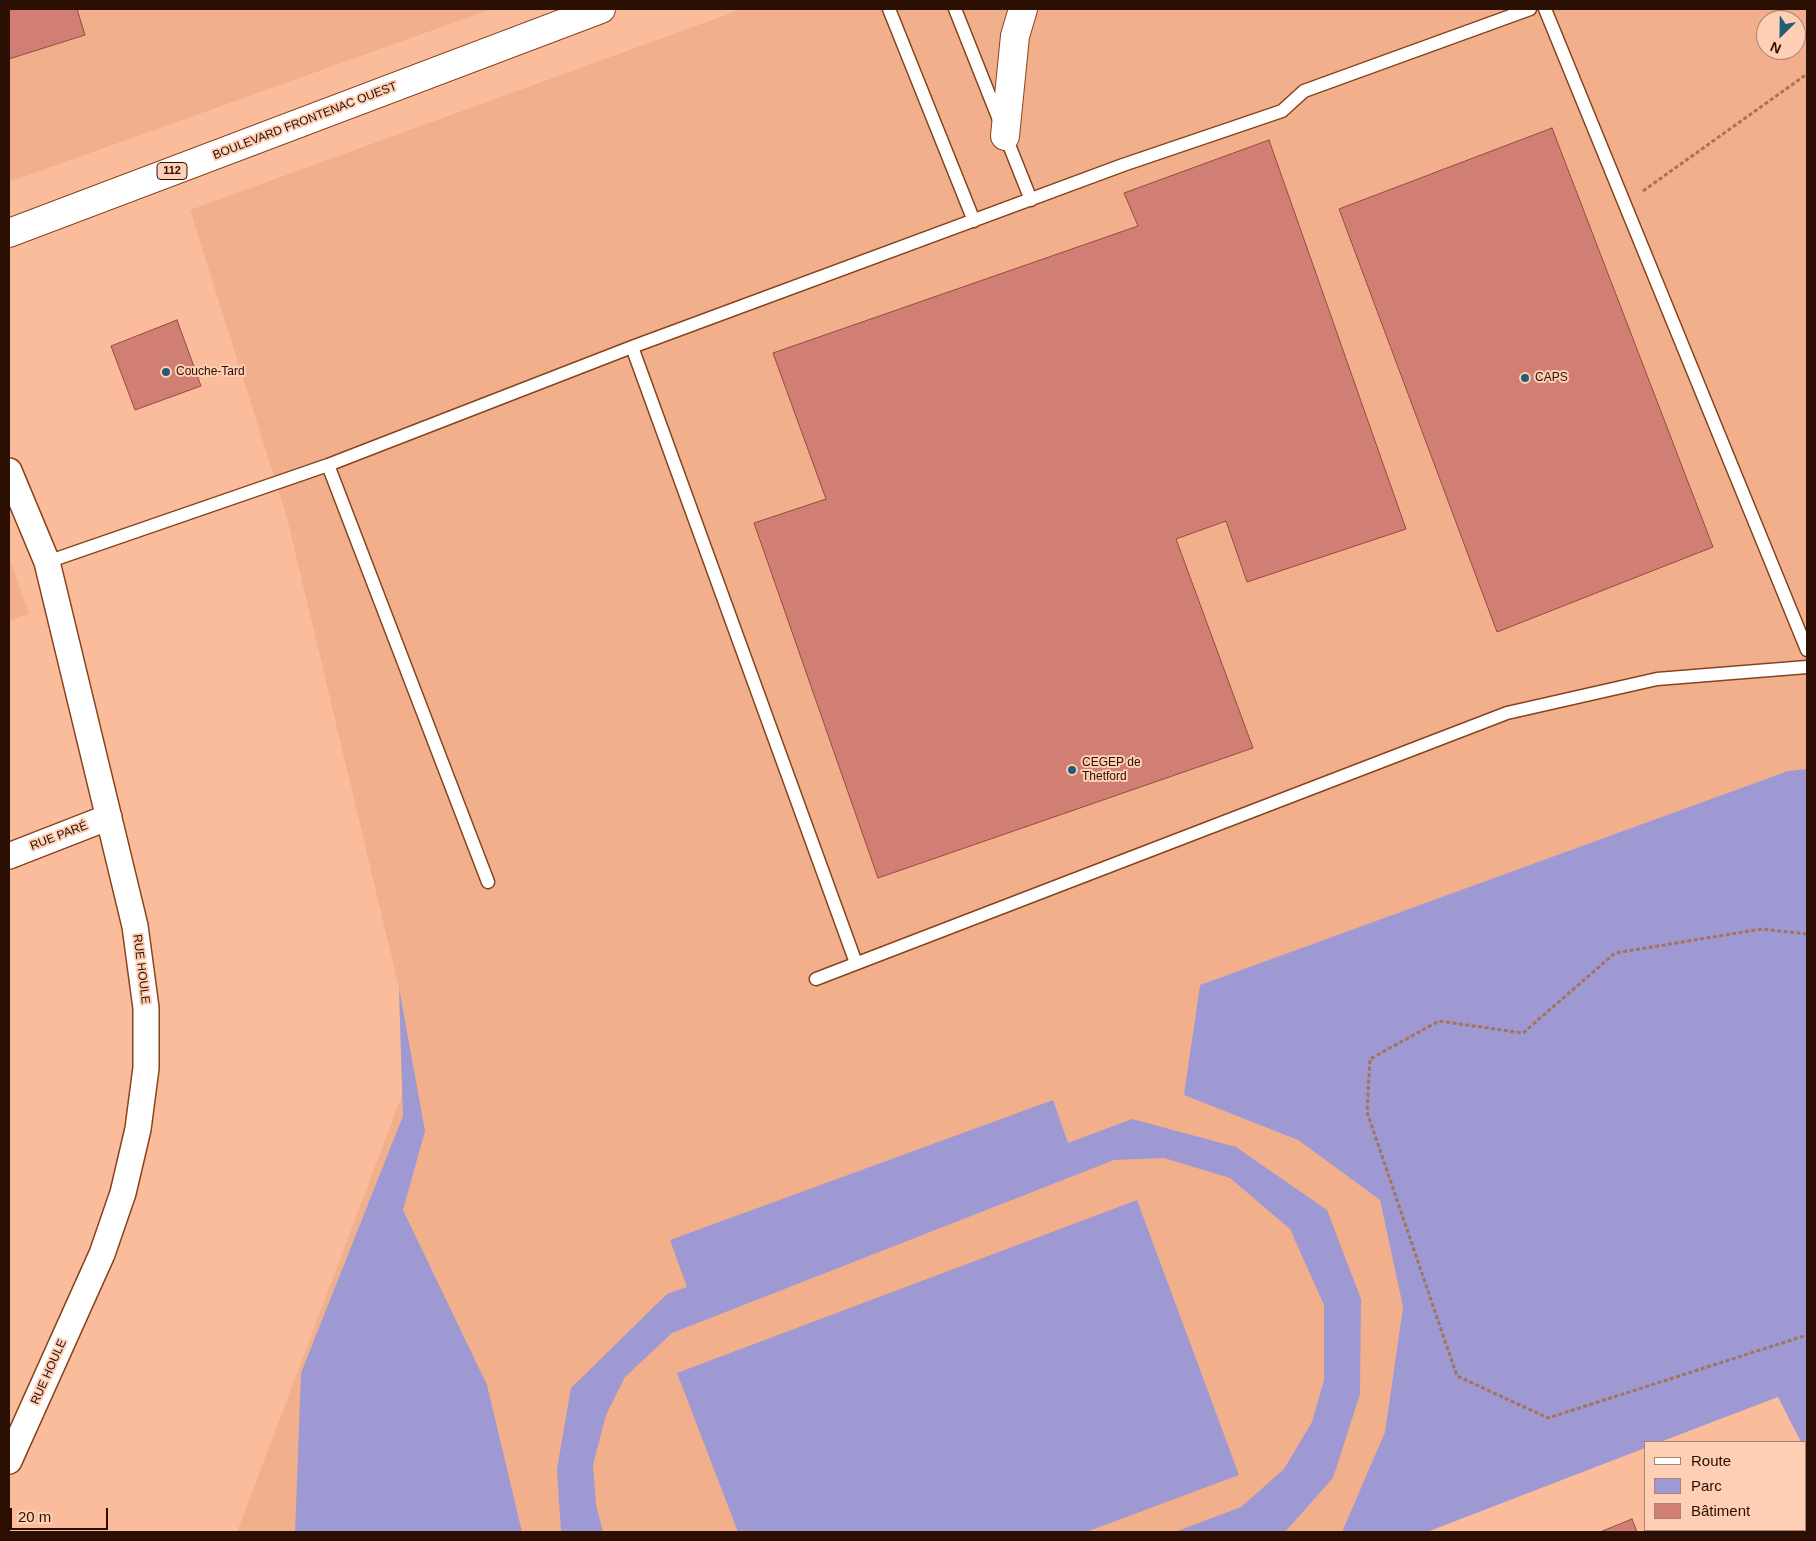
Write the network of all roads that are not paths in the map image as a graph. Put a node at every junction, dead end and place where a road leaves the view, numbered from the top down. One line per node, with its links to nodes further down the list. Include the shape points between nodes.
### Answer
1 (601, 9): 10 (main road, BOULEVARD FRONTENAC OUEST / 112)
2 (889, 9): 9 (lane)
3 (955, 9): 7 (lane)
4 (1023, 9): 7 (main road, via 1015,36)
5 (1530, 9): 8 (lane, via 1304,91 1282,111)
6 (1546, 9): 15 (lane)
7 (1005, 136): 8 (lane)
8 (1031, 200): 9 (lane)
9 (974, 221): 11 (lane)
10 (9, 233)
11 (632, 347): 12 (lane); 20 (lane)
12 (328, 465): 14 (lane); 19 (lane)
13 (9, 471): 14 (street, RUE HOULE)
14 (47, 562): 17 (street, RUE HOULE)
15 (1807, 650)
16 (1807, 667): 20 (lane, via 1656,679 1507,713)
17 (109, 817): 18 (street, RUE PARÉ); 22 (street, RUE HOULE, via 136,926 146,1008 146,1068 138,1129 123,1193 102,1254)
18 (9, 856)
19 (488, 882)
20 (856, 963): 21 (lane)
21 (816, 979)
22 (9, 1461)

